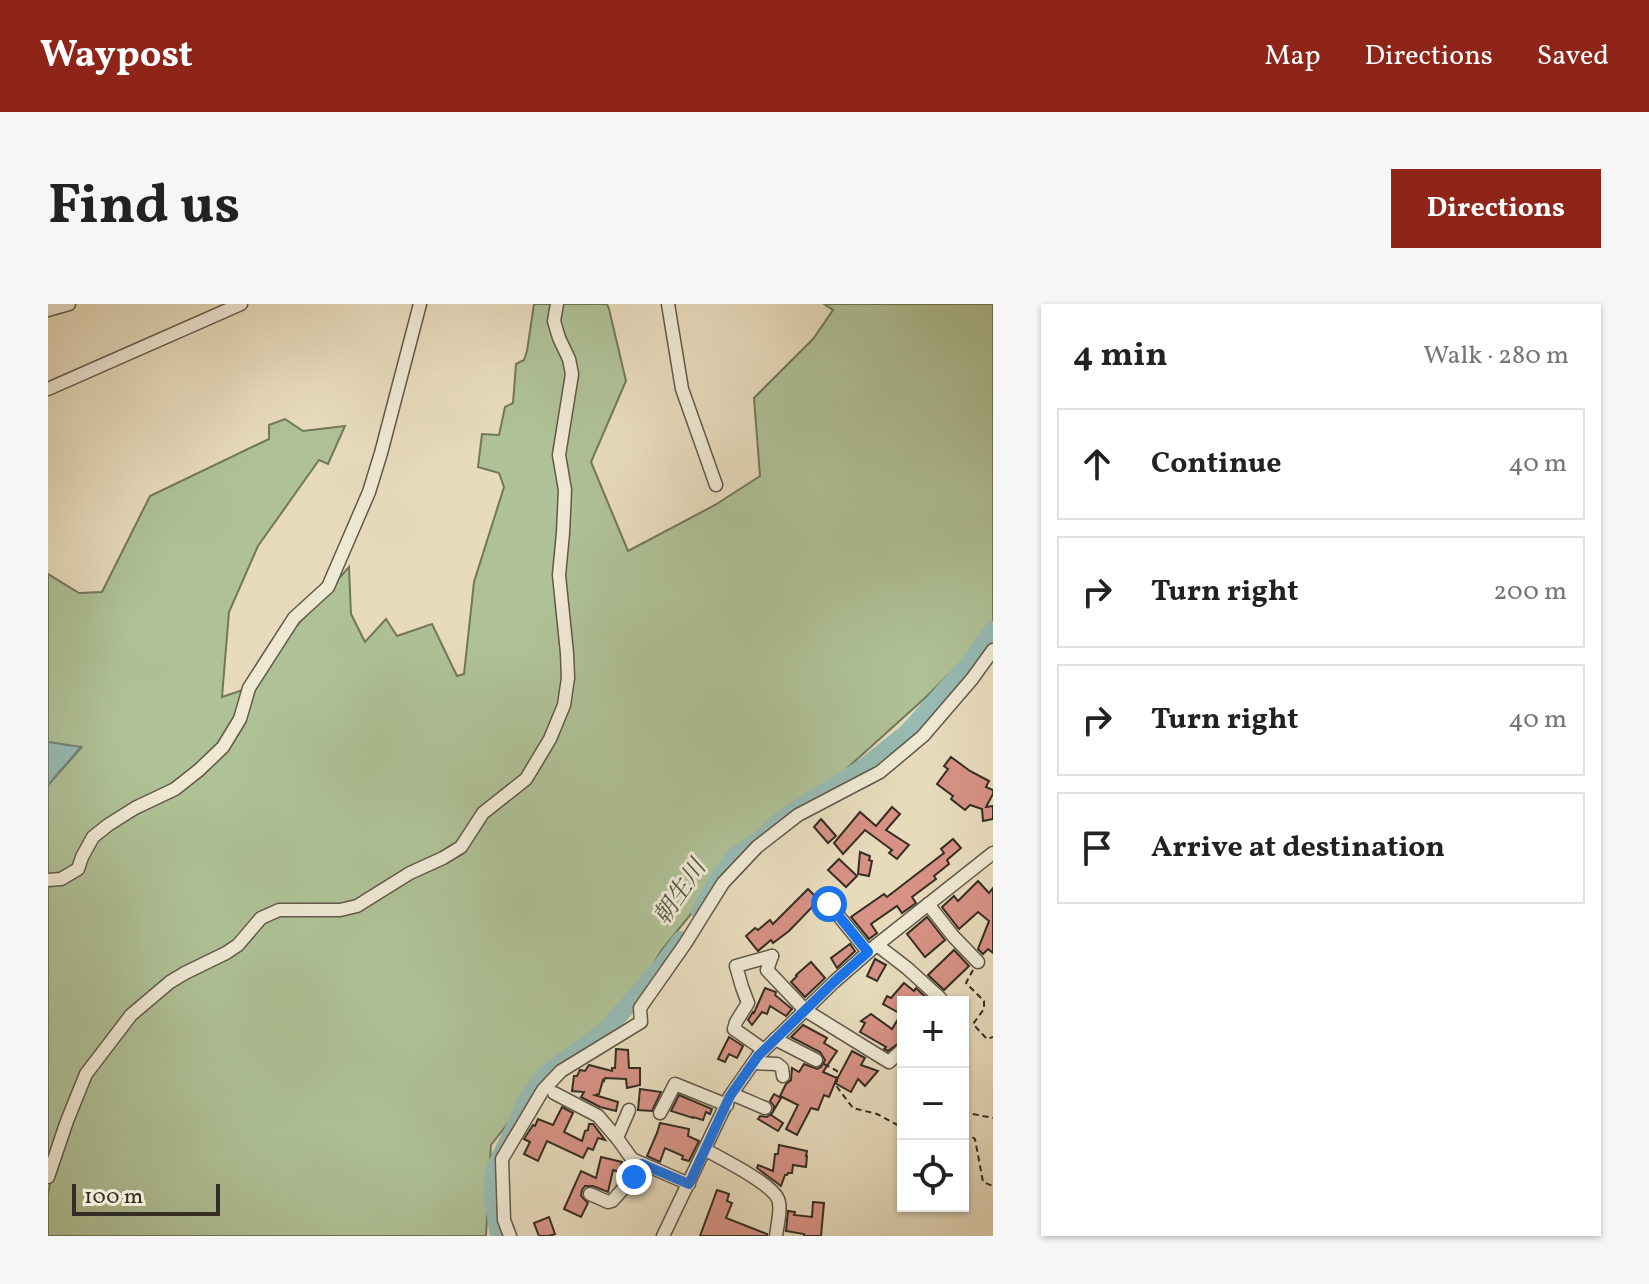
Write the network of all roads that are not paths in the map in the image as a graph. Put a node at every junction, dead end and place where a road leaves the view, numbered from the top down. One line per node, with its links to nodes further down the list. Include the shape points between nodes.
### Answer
1 (69, 304): 6 (street)
2 (241, 304): 7 (street)
3 (420, 304): 11 (street, via 369,492 328,587 294,618 249,688 240,719 223,747 175,789 93,837 78,869)
4 (557, 304): 32 (street, via 554,321 572,374 559,455 565,490 559,575 568,678 550,739 526,779 483,813 461,847 357,906 279,910 261,918 238,945 170,982 131,1015 86,1074)
5 (668, 304): 8 (street, via 682,389)
6 (48, 310)
7 (48, 389)
8 (716, 485)
9 (993, 650): 35 (street, via 923,736 880,772 798,815 757,847 723,883 640,1008 641,1022 561,1071 543,1090 502,1159 504,1220)
10 (991, 860): 13 (street)
11 (48, 880)
12 (829, 904): 14 (street)
13 (928, 904): 14 (street); 15 (street)
14 (873, 948): 16 (street, via 907,968); 17 (street)
15 (978, 962)
16 (932, 996)
17 (805, 1010): 18 (street); 19 (street, via 767,970 772,956 736,966 748,1003 734,1029); 20 (street, via 889,1062)
18 (775, 1039): 19 (street); 21 (street)
19 (764, 1050): 22 (street)
20 (897, 1055)
21 (816, 1060)
22 (753, 1063): 23 (street, via 777,1064); 25 (street)
23 (783, 1076)
24 (554, 1093): 29 (street, via 598,1116)
25 (730, 1099): 26 (street); 28 (street, via 675,1084); 30 (street)
26 (765, 1108)
27 (629, 1110): 29 (street)
28 (660, 1113)
29 (617, 1138): 31 (street)
30 (706, 1150): 33 (street); 37 (street, via 775,1194 780,1202)
31 (642, 1164): 33 (street); 34 (street, via 612,1201)
32 (48, 1177)
33 (689, 1184): 36 (street)
34 (590, 1194)
35 (510, 1236)
36 (663, 1236)
37 (776, 1236)

